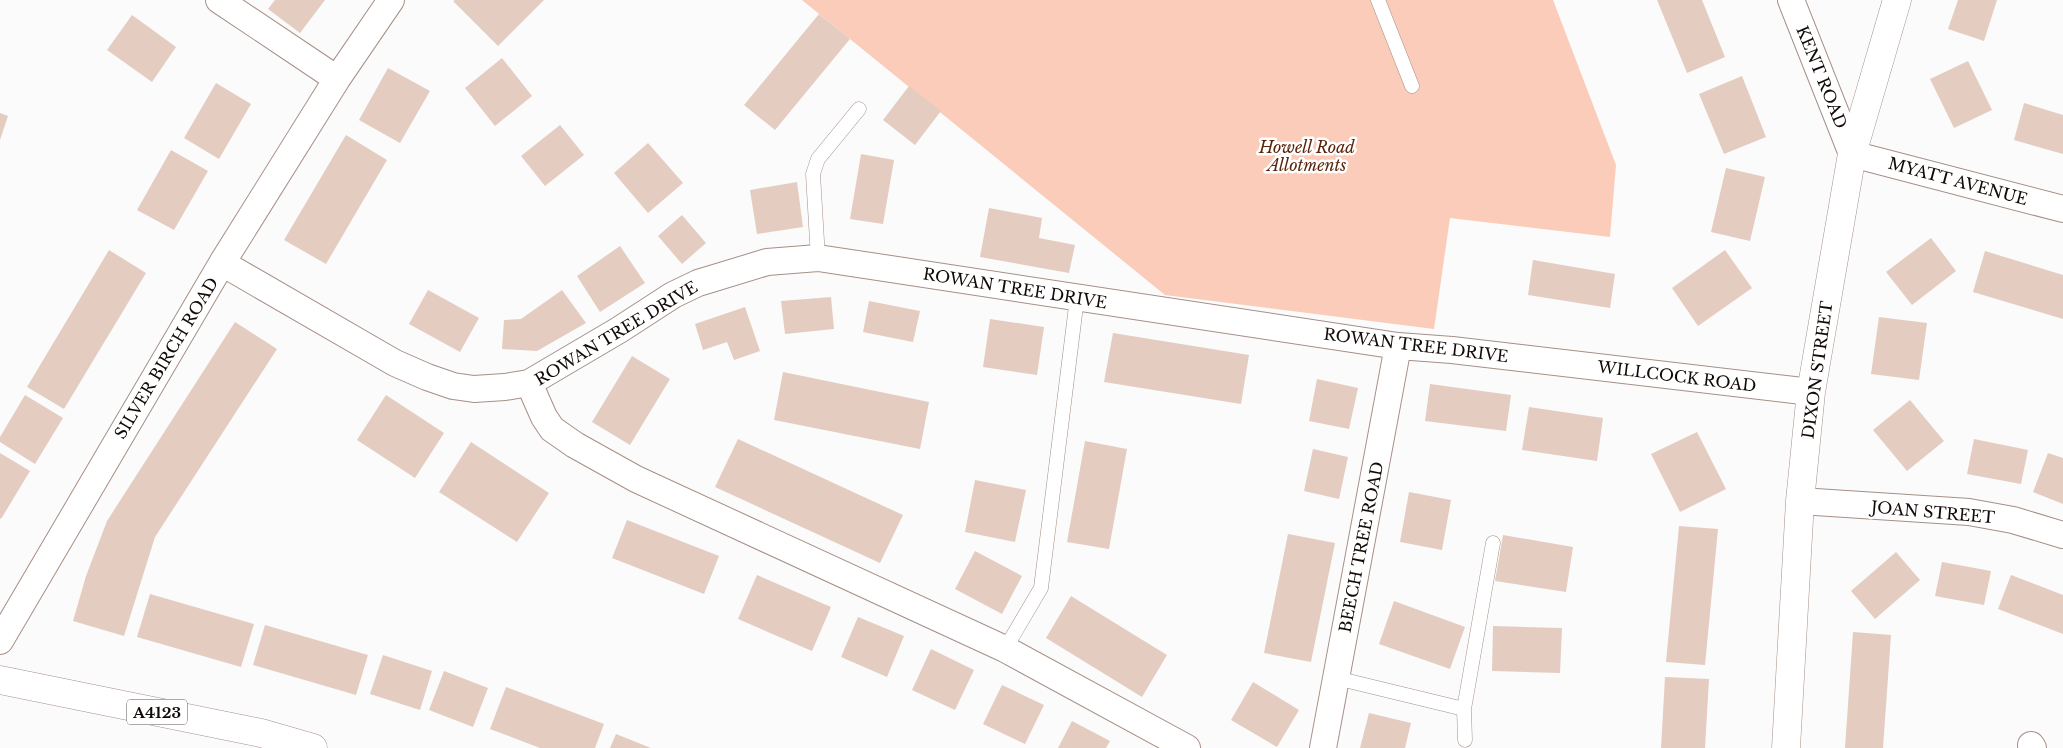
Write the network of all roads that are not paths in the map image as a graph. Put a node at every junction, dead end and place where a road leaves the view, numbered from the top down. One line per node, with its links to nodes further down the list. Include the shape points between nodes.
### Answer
1 (219, 0): 6 (street)
2 (391, 0): 6 (street, SILVER BIRCH ROAD)
3 (1378, 0): 7 (lane)
4 (1791, 0): 9 (street, KENT ROAD)
5 (1897, 0): 9 (main road, DIXON STREET)
6 (337, 79): 12 (street, SILVER BIRCH ROAD)
7 (1412, 86)
8 (859, 109): 11 (lane, via 818,159 813,174)
9 (1852, 154): 10 (street, MYATT AVENUE); 17 (main road, DIXON STREET)
10 (2063, 209)
11 (818, 258): 13 (street, ROWAN TREE DRIVE); 16 (street, ROWAN TREE DRIVE, via 767,262 698,283)
12 (222, 263): 16 (street, via 395,363 427,377 474,389 505,388); 21 (street, SILVER BIRCH ROAD)
13 (1077, 298): 14 (street, ROWAN TREE DRIVE); 22 (lane, via 1041,588)
14 (1398, 346): 15 (street, ROWAN TREE DRIVE); 23 (street, BEECH TREE ROAD)
15 (1542, 361): 17 (street, WILLCOCK ROAD)
16 (529, 382): 22 (street, ROWAN TREE DRIVE, via 552,429 575,445 636,479)
17 (1811, 392): 18 (main road, DIXON STREET)
18 (1800, 501): 19 (street, JOAN STREET, via 1969,512 2013,520); 30 (main road, DIXON STREET)
19 (2063, 535)
20 (1493, 543): 25 (lane)
21 (0, 641)
22 (1005, 649): 28 (street, ROWAN TREE DRIVE)
23 (1336, 678): 25 (lane); 29 (street, BEECH TREE ROAD)
24 (0, 680): 27 (main road, A4123, via 261,733)
25 (1464, 709): 26 (lane)
26 (1465, 740)
27 (313, 748)
28 (1186, 748)
29 (1323, 748)
30 (1786, 748)

